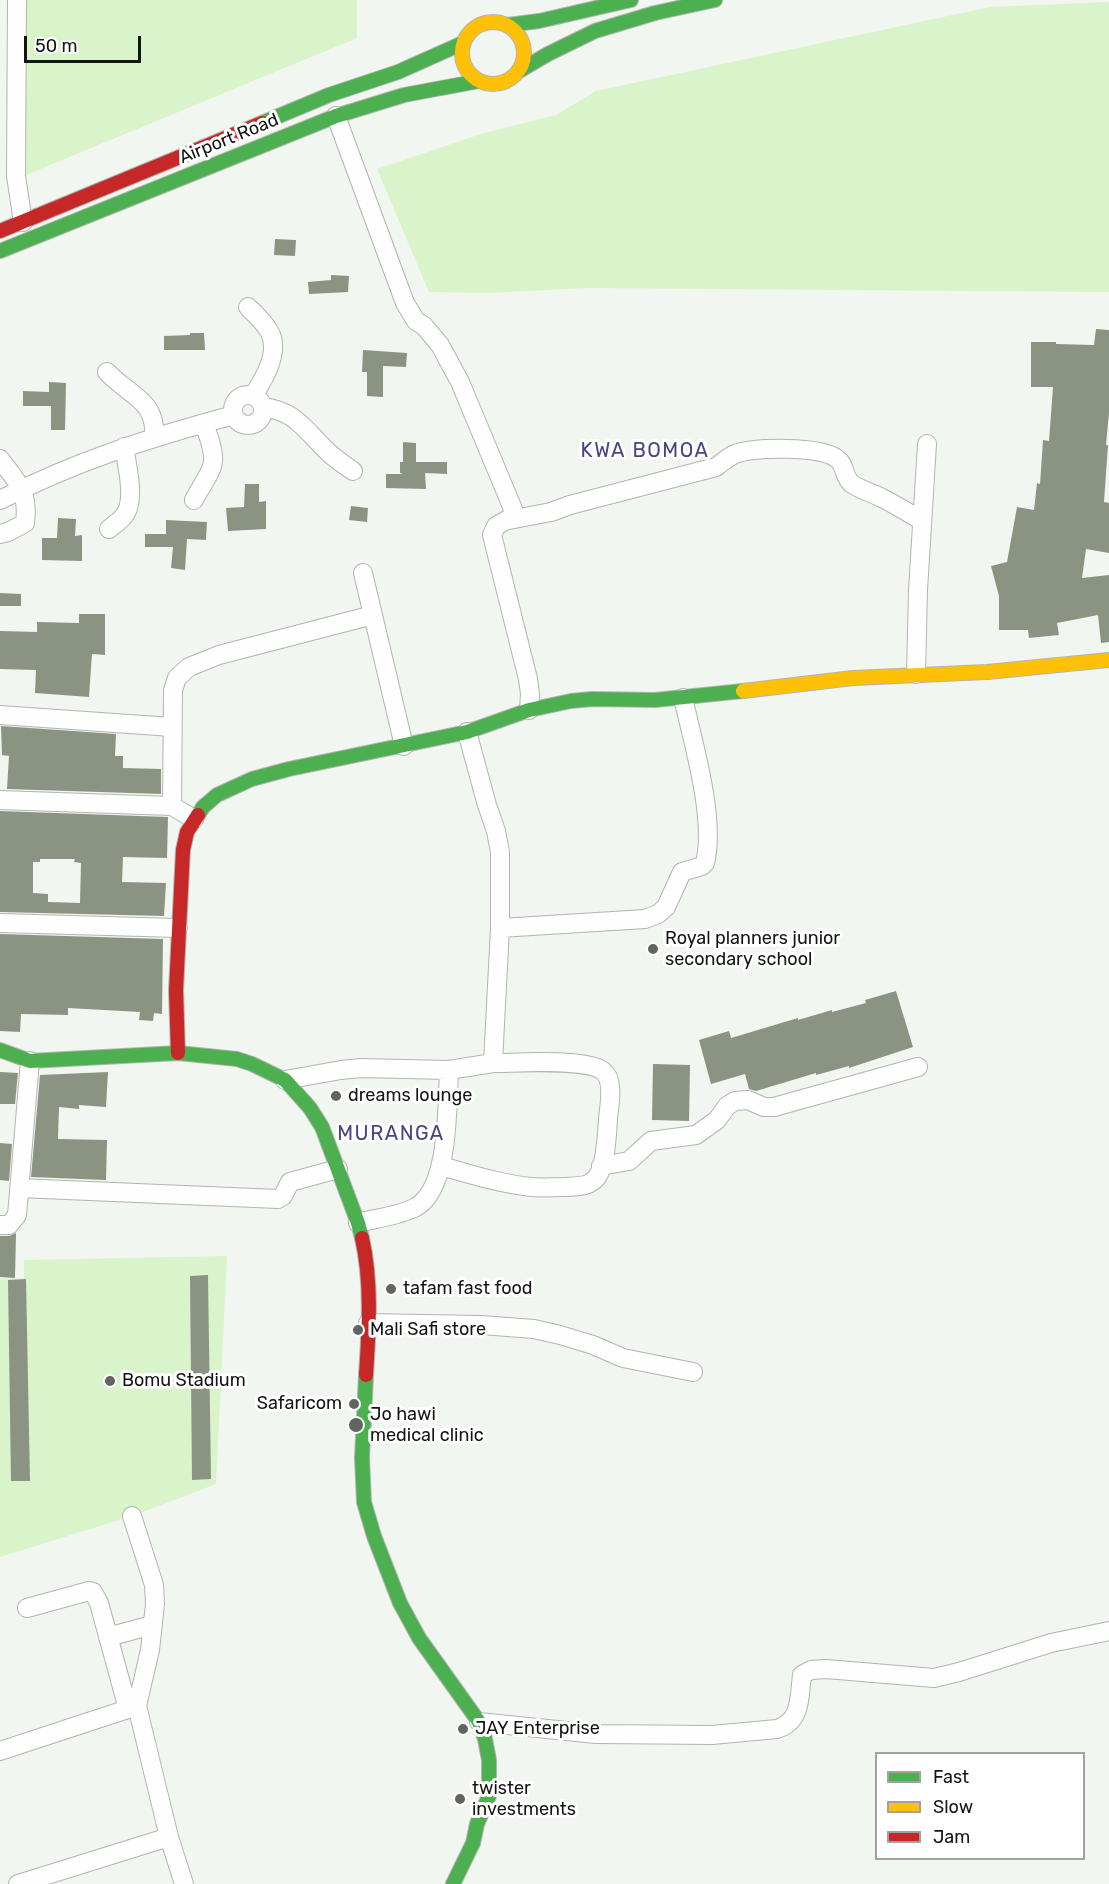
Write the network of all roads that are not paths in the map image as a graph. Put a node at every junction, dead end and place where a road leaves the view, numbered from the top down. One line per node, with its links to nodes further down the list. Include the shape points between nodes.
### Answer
1 (17, 0): 9 (street, via 16,176)
2 (631, 0): 4 (street)
3 (715, 0): 6 (street, via 595,31)
4 (508, 26): 5 (street, via 499,22 481,25); 6 (street, via 524,46)
5 (463, 43): 7 (street, via 466,69); 9 (street, Airport Road)
6 (519, 72): 7 (street, via 505,83)
7 (479, 81): 8 (street, Airport Road, via 404,95)
8 (336, 116): 11 (street, Airport Road); 24 (street, via 405,303 416,321 440,345 469,399 513,509)
9 (23, 222): 10 (street, Airport Road)
10 (0, 231)
11 (0, 251)
12 (248, 306): 14 (street, via 274,342)
13 (107, 372): 16 (street, via 138,396 151,412)
14 (258, 402): 15 (street, via 261,418 252,424 242,423 234,416); 20 (street, via 279,409 304,425 325,449)
15 (204, 423): 16 (street); 23 (street, via 213,461)
16 (154, 437): 18 (street)
17 (927, 444): 25 (street)
18 (124, 447): 21 (street); 26 (street, via 129,506)
19 (0, 459): 21 (street)
20 (353, 471)
21 (23, 488): 22 (street); 27 (street, via 25,522)
22 (0, 500)
23 (194, 500)
24 (508, 520): 25 (street, via 552,512 716,466 736,454 765,449 831,454 839,460 846,479 853,485); 33 (street, via 496,526 492,536 528,679)
25 (922, 521): 31 (street)
26 (109, 529)
27 (0, 534)
28 (363, 573): 29 (street)
29 (373, 615): 35 (street, via 219,655 189,668 175,682); 37 (street)
30 (1109, 660): 31 (street)
31 (916, 674): 32 (street)
32 (683, 698): 33 (street, via 592,699); 43 (street, via 704,791 705,863 682,872 666,907 645,919)
33 (530, 710): 36 (street)
34 (0, 715): 35 (street)
35 (172, 727): 39 (street)
36 (467, 732): 37 (street); 43 (street, via 500,852)
37 (404, 746): 40 (street, via 252,779 217,795)
38 (0, 800): 39 (street)
39 (172, 806): 40 (street)
40 (194, 819): 42 (street, via 183,850)
41 (0, 923): 42 (street)
42 (178, 928): 45 (street)
43 (500, 928): 47 (street)
44 (0, 1050): 46 (street)
45 (178, 1053): 46 (street); 50 (street, via 237,1059)
46 (30, 1061): 54 (street)
47 (494, 1063): 49 (street); 52 (street, via 576,1063 604,1071 610,1091)
48 (918, 1067): 52 (street, via 774,1107 740,1100 727,1106 717,1120 696,1135 651,1141 628,1161)
49 (449, 1070): 50 (street, via 361,1068); 51 (street)
50 (285, 1080): 53 (street, via 316,1118)
51 (441, 1166): 52 (street, via 533,1188 591,1184); 55 (street, via 427,1198 418,1206)
52 (601, 1166)
53 (338, 1169): 54 (street, via 290,1182 278,1198); 55 (street)
54 (19, 1188): 56 (street, via 16,1215 9,1225)
55 (358, 1223): 57 (street, via 366,1260)
56 (0, 1225)
57 (368, 1323): 58 (street, via 534,1329 593,1345 623,1358); 65 (street, via 362,1458 367,1514 400,1603 419,1638)
58 (693, 1372)
59 (132, 1516): 61 (street, via 154,1585)
60 (27, 1608): 63 (street, via 93,1592)
61 (152, 1625): 63 (street); 64 (street, via 150,1650)
62 (1109, 1631): 65 (street, via 1051,1643 934,1678 811,1670 802,1675 794,1719 777,1729 712,1735 596,1734)
63 (108, 1637): 64 (street)
64 (132, 1707): 66 (street); 67 (street)
65 (479, 1722): 70 (street, via 489,1760 489,1796 469,1853)
66 (0, 1751)
67 (169, 1837): 68 (street); 69 (street)
68 (18, 1884)
69 (184, 1884)
70 (453, 1884)

